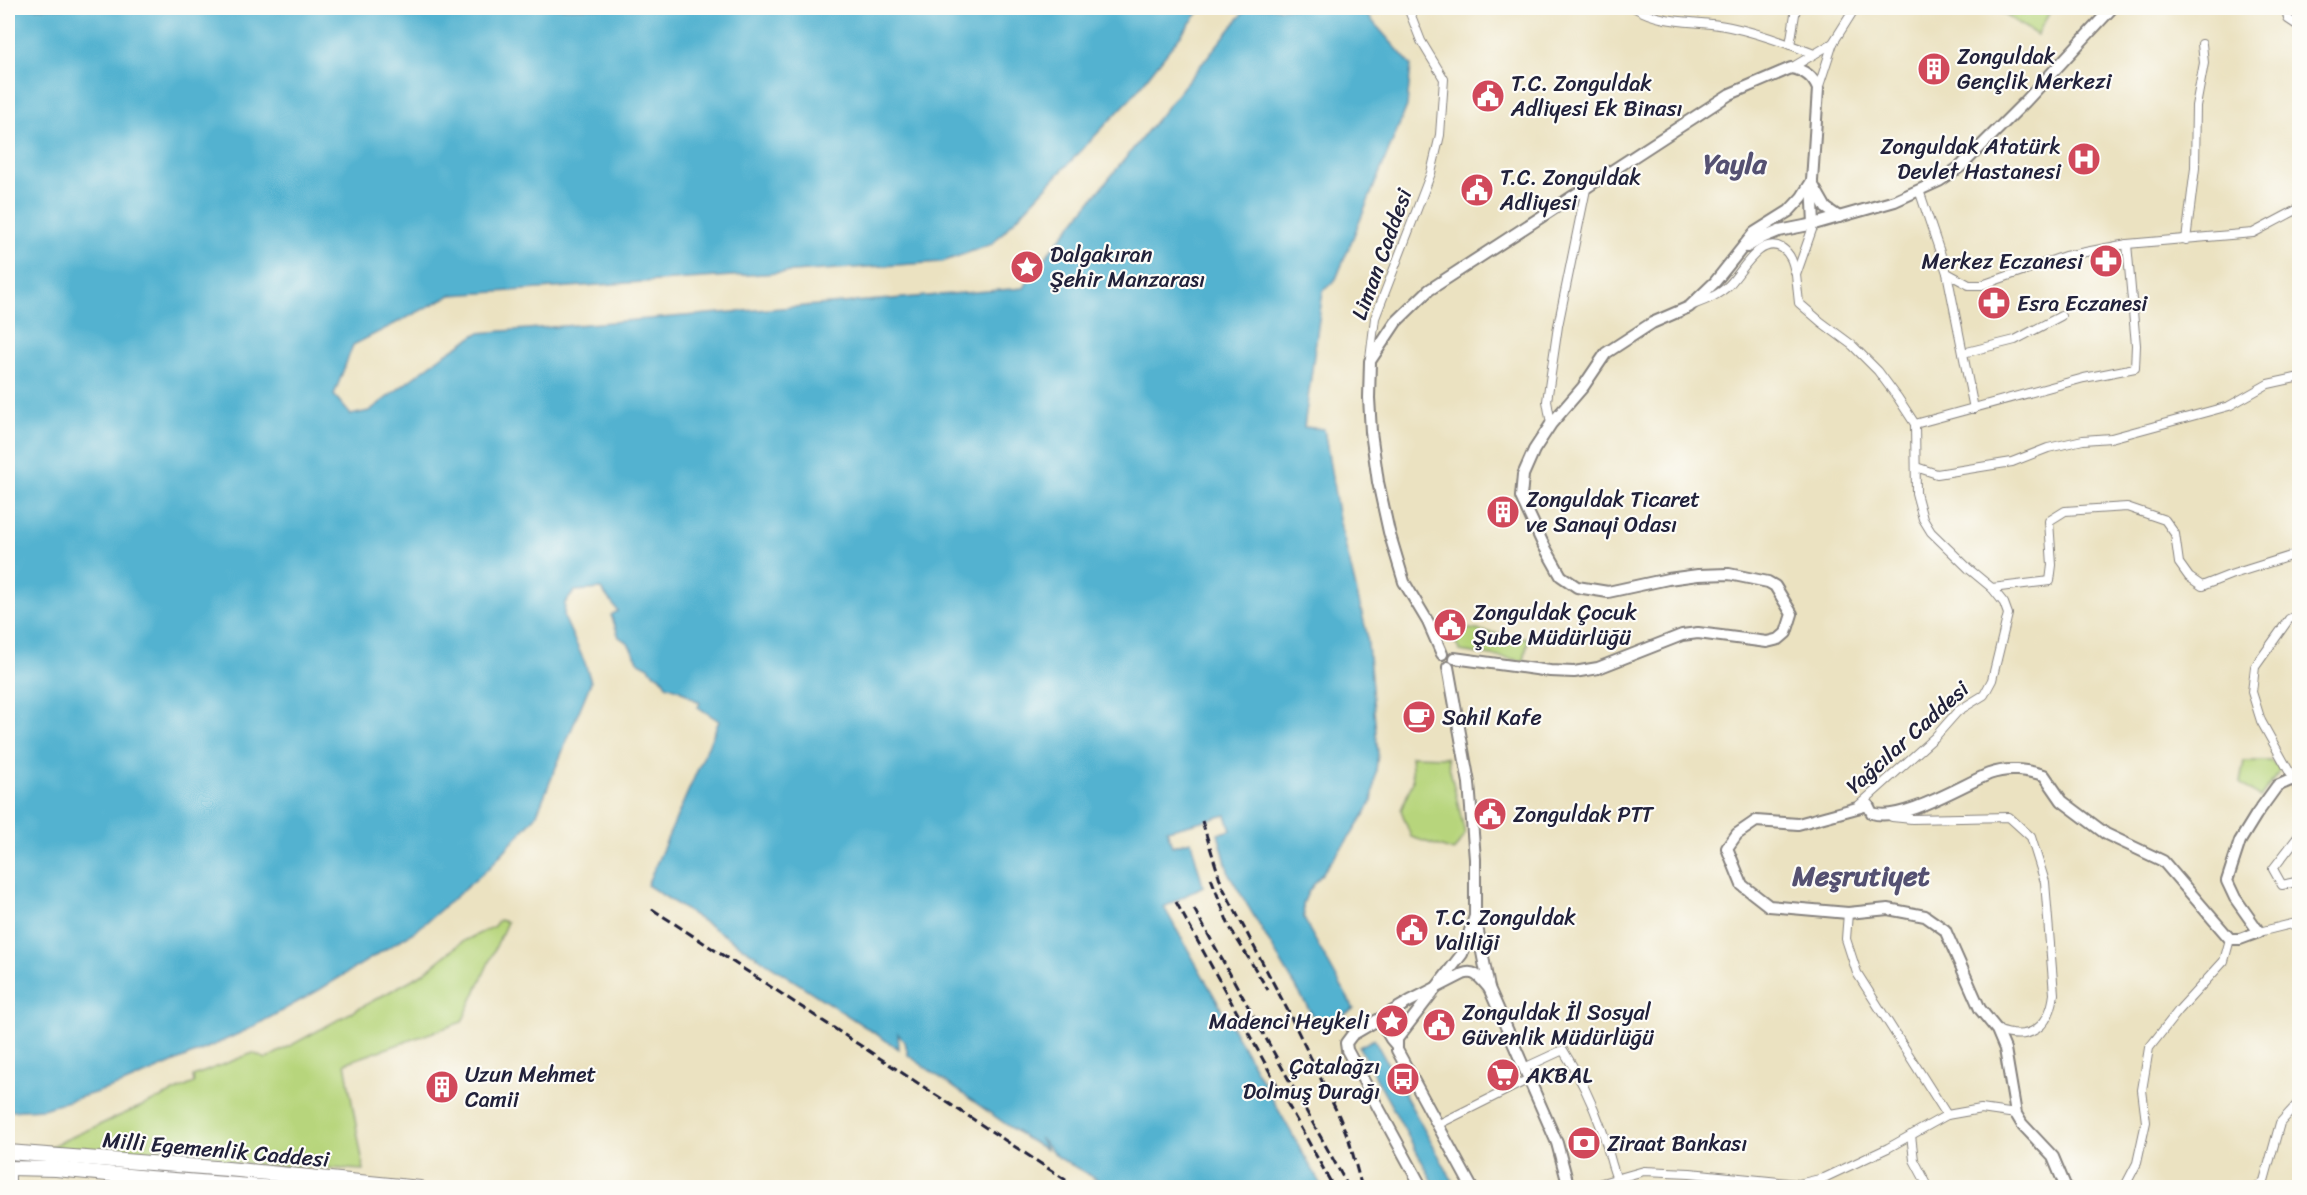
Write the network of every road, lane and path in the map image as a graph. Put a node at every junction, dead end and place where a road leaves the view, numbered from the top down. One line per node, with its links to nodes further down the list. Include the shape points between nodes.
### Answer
1 (1408, 8): 28 (street, Liman Caddesi, via 1421,41 1444,78 1440,135 1428,182 1375,318)
2 (1635, 8): 10 (street, via 1665,20 1728,27)
3 (1796, 8): 10 (street)
4 (1855, 8): 8 (street)
5 (2112, 8): 16 (main road, via 1960,166)
6 (2286, 8): 7 (street, via 2288,19)
7 (2300, 27)
8 (1833, 43): 11 (street); 13 (street)
9 (2202, 44): 20 (street, via 2204,63 2196,106 2195,168)
10 (1790, 45): 11 (street)
11 (1814, 54): 12 (street)
12 (1791, 68): 13 (main road, via 1807,73); 15 (main road, via 1730,94)
13 (1818, 88): 14 (main road)
14 (1812, 181): 18 (main road, via 1826,208); 19 (main road); 22 (main road, via 1790,210 1754,233)
15 (1586, 189): 28 (main road, via 1429,290 1396,322); 31 (street, via 1558,326 1547,401)
16 (1919, 190): 18 (main road); 23 (street)
17 (2300, 208): 20 (street, via 2253,233)
18 (1839, 217): 19 (main road)
19 (1814, 224): 22 (main road, via 1762,237); 24 (street)
20 (2186, 240): 21 (street)
21 (2127, 244): 23 (street, via 2065,256 1982,285 1969,285); 30 (street, via 2135,368)
22 (1738, 253): 25 (main road)
23 (1947, 273): 27 (street)
24 (1796, 276): 25 (street, via 1793,261 1785,250 1777,245 1767,246 1729,285 1712,298); 32 (street, via 1799,303 1878,371)
25 (1689, 307): 31 (main road, via 1652,323 1606,354)
26 (2061, 315): 27 (street, via 2015,340)
27 (1963, 353): 30 (street)
28 (1370, 361): 37 (main road, Liman Caddesi, via 1371,432 1389,532 1404,582 1442,654 1449,653)
29 (2300, 376): 33 (street, via 2268,384 2229,406 2111,438 2048,448 2012,462 1937,474)
30 (1974, 409): 32 (street)
31 (1551, 424): 37 (main road, via 1523,475 1521,497 1561,576 1577,586 1608,592 1698,575 1729,574 1768,582 1784,597 1792,614 1786,633 1767,642 1698,633 1682,635 1598,668 1574,672)
32 (1915, 424): 33 (street, Yağcılar Caddesi)
33 (1917, 467): 35 (street, Yağcılar Caddesi, via 1916,493 1931,532)
34 (2300, 553): 35 (street, via 2202,586 2179,563 2175,534 2165,520 2127,507 2087,508 2065,511 2049,521 2050,581)
35 (1992, 588): 40 (street, Yağcılar Caddesi, via 2008,614 1992,680 1984,694 1958,711)
36 (2300, 614): 38 (street, via 2289,619 2255,667 2252,693 2261,721)
37 (1451, 663): 45 (main road, via 1469,783)
38 (2296, 777): 39 (street); 47 (main road, via 2277,786 2240,841 2227,881)
39 (2300, 791)
40 (1854, 810): 41 (main road, Yağcılar Caddesi, via 1868,805); 44 (main road, via 1798,824 1756,821 1737,834 1727,848 1742,885 1769,906)
41 (1877, 815): 48 (main road, Yağcılar Caddesi, via 1935,801 1991,774 2020,769 2044,775 2062,801 2106,834 2163,861); 52 (street, via 1912,819 2009,817 2031,837 2045,882 2052,1009 2044,1024 2026,1034 2012,1036)
42 (2300, 834): 43 (street, via 2273,869 2282,885)
43 (2300, 881)
44 (1848, 913): 52 (main road, via 1888,909 1925,916 1945,930 1980,1009); 58 (street, via 1846,939 1857,973)
45 (1475, 916): 49 (main road); 50 (main road, via 1462,954)
46 (2300, 922): 47 (street)
47 (2259, 932): 48 (main road)
48 (2230, 939): 73 (street, via 2224,961 2149,1048 2142,1090 2146,1122 2137,1162)
49 (1489, 988): 50 (main road, via 1476,974 1468,972); 54 (main road)
50 (1433, 990): 51 (main road); 53 (main road, via 1397,1040)
51 (1375, 1022): 53 (main road); 66 (main road, via 1352,1035 1346,1043 1347,1050)
52 (1997, 1030): 57 (main road, via 2005,1049)
53 (1397, 1046): 59 (main road)
54 (1524, 1068): 55 (main road); 62 (street, via 1563,1050 1602,1130)
55 (1529, 1079): 59 (street); 68 (main road, via 1557,1143)
56 (2300, 1101): 74 (street, via 2280,1123 2264,1181)
57 (2016, 1114): 58 (street, via 1981,1109); 72 (main road, via 2054,1157)
58 (1947, 1115): 60 (street)
59 (1439, 1124): 67 (main road)
60 (1911, 1135): 62 (street, via 1824,1178 1798,1184 1644,1171); 71 (street, via 1914,1160)
61 (10, 1158): 63 (street); 64 (highway, Milli Egemenlik Caddesi, via 56,1169); 65 (highway, Milli Egemenlik Caddesi, via 228,1169)
62 (1616, 1178): 69 (street); 70 (street)
63 (10, 1188)
64 (274, 1188)
65 (420, 1188)
66 (1422, 1188)
67 (1472, 1188)
68 (1569, 1188)
69 (1584, 1188)
70 (1621, 1188)
71 (1929, 1188)
72 (2066, 1188)
73 (2124, 1188)
74 (2256, 1188)

